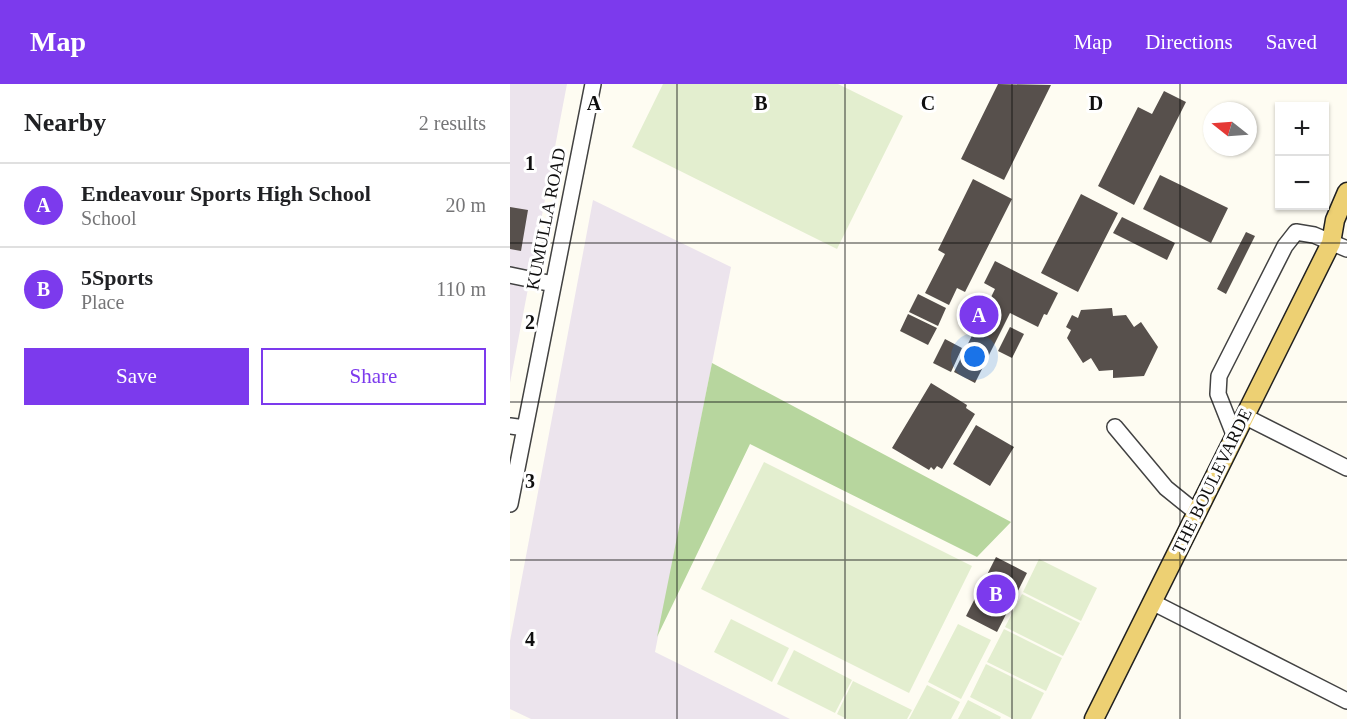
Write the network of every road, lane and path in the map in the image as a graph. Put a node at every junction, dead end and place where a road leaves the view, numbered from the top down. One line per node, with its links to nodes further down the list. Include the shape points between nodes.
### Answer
1 (593, 84): 6 (street, KUMULLA ROAD)
2 (1346, 193): 4 (main road, THE BOULEVARDE, via 1335,220)
3 (1347, 231): 4 (main road, THE BOULEVARDE)
4 (1339, 246): 7 (main road, THE BOULEVARDE); 10 (street, via 1296,232 1284,246 1219,376 1218,394)
5 (510, 275): 6 (street)
6 (553, 284): 8 (street, KUMULLA ROAD)
7 (1244, 416): 10 (main road, THE BOULEVARDE); 11 (street)
8 (517, 427): 12 (street, KUMULLA ROAD)
9 (1115, 427): 13 (street, via 1166,488)
10 (1235, 437): 13 (main road, THE BOULEVARDE)
11 (1347, 468)
12 (510, 504)
13 (1197, 513): 14 (main road, THE BOULEVARDE)
14 (1152, 602): 15 (street); 16 (main road, THE BOULEVARDE)
15 (1347, 701)
16 (1094, 719)

